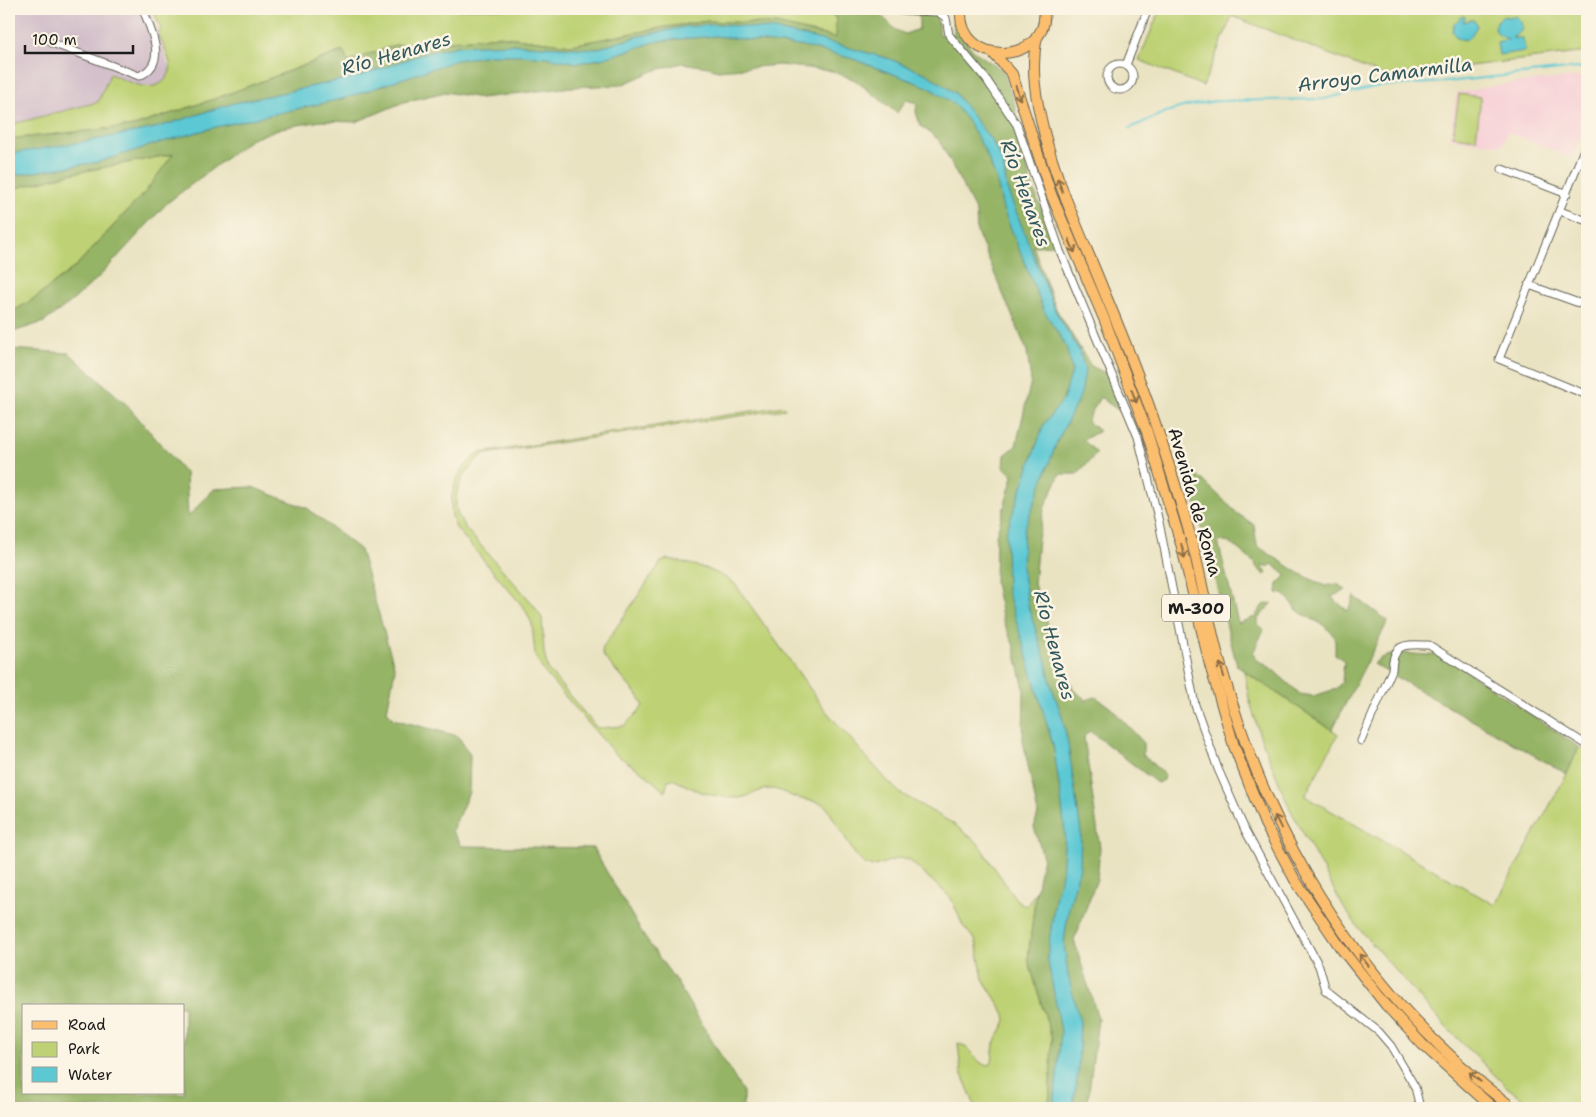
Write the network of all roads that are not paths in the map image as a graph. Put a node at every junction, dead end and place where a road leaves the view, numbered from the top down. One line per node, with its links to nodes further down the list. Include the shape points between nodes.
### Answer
1 (142, 9): 7 (street, via 157,49 148,72 139,76)
2 (870, 9): 20 (street, via 938,12 946,18 949,35 986,79 1016,125 1060,250 1138,437 1159,522 1195,706 1218,769 1245,830 1319,966 1326,990 1379,1032 1391,1046 1415,1087)
3 (1044, 9): 6 (main road, M-300, via 1042,25)
4 (1148, 9): 9 (street)
5 (958, 10): 8 (main road, M-300, via 970,38)
6 (1036, 36): 8 (main road, via 1024,48 1009,53); 22 (main road, Avenida de Roma / M-300, one-way to 6, via 1430,1037 1393,997 1348,940 1306,874 1276,818 1245,744 1222,670 1192,544 1157,428 1050,158 1036,101 1033,70)
7 (52, 43)
8 (992, 53): 21 (main road, Avenida de Roma / M-300, one-way to 21, via 1012,74 1051,194 1105,321 1147,432 1182,548 1231,737 1265,824 1296,880 1340,947 1386,1005 1422,1044)
9 (1126, 65)
10 (1587, 146): 12 (street)
11 (1502, 169): 12 (street)
12 (1567, 194): 13 (street)
13 (1560, 211): 14 (street); 15 (street)
14 (1587, 221)
15 (1529, 285): 16 (street); 17 (street, via 1499,359)
16 (1587, 306)
17 (1587, 395)
18 (1362, 741): 19 (street, via 1392,670 1392,657 1396,650 1412,645 1430,645)
19 (1587, 745)
20 (1420, 1108)
21 (1493, 1108)
22 (1513, 1108)

